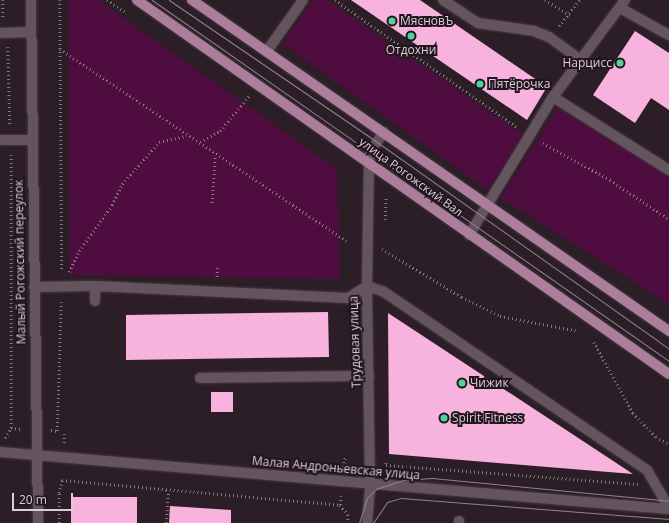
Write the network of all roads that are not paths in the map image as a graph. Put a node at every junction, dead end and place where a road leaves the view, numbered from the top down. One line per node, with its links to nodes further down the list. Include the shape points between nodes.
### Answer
1 (31, 0): 7 (street, Малый Рогожский переулок)
2 (137, 0): 16 (main road, улица Рогожский Вал)
3 (192, 0): 10 (main road, улица Рогожский Вал)
4 (303, 0): 10 (street)
5 (443, 0): 11 (street, via 478,24 534,31 549,37)
6 (623, 4): 9 (street); 11 (street)
7 (31, 32): 8 (street); 15 (street, Малый Рогожский переулок)
8 (4, 33)
9 (669, 35)
10 (267, 51): 13 (main road, улица Рогожский Вал)
11 (581, 60): 12 (street)
12 (553, 97): 17 (street); 18 (street)
13 (384, 132): 16 (street, via 371,151); 18 (main road, улица Рогожский Вал)
14 (5, 140): 15 (street)
15 (32, 140): 22 (street, Малый Рогожский переулок)
16 (369, 161): 19 (main road, улица Рогожский Вал); 21 (street, Трудовая улица)
17 (669, 170)
18 (487, 204): 19 (street); 24 (main road, улица Рогожский Вал)
19 (469, 235): 25 (main road, улица Рогожский Вал)
20 (95, 286): 21 (street, via 348,298); 22 (street); 23 (street)
21 (367, 286): 26 (street, Трудовая улица); 31 (street, via 384,292 647,470)
22 (34, 287): 29 (street, Малый Рогожский переулок)
23 (95, 301)
24 (669, 331)
25 (669, 374)
26 (369, 376): 27 (street); 30 (street, Трудовая улица)
27 (200, 378)
28 (0, 452): 29 (street, Малая Андроньевская улица)
29 (36, 455): 30 (street, Малая Андроньевская улица); 32 (street, Малый Рогожский переулок)
30 (370, 485): 31 (street, Малая Андроньевская улица); 33 (street, Трудовая улица)
31 (669, 509)
32 (38, 523)
33 (367, 523)

